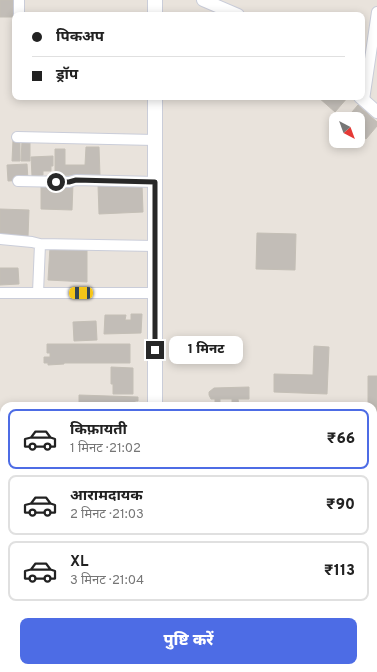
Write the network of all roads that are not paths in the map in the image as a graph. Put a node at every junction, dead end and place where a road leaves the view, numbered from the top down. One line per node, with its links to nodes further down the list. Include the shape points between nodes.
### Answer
1 (19, 0): 4 (street)
2 (155, 0): 5 (main road)
3 (203, 0): 6 (street)
4 (19, 12)
5 (155, 12)
6 (231, 12)
7 (377, 12): 8 (street)
8 (365, 82)
9 (155, 100): 13 (main road)
10 (363, 100): 11 (street)
11 (377, 112)
12 (17, 137): 13 (street)
13 (155, 140): 15 (main road)
14 (18, 181): 15 (street)
15 (155, 182): 18 (main road)
16 (0, 239): 17 (street)
17 (40, 244): 18 (street); 20 (street)
18 (155, 246): 21 (main road)
19 (0, 293): 20 (street)
20 (38, 293): 21 (street)
21 (155, 293): 22 (main road)
22 (156, 402)

